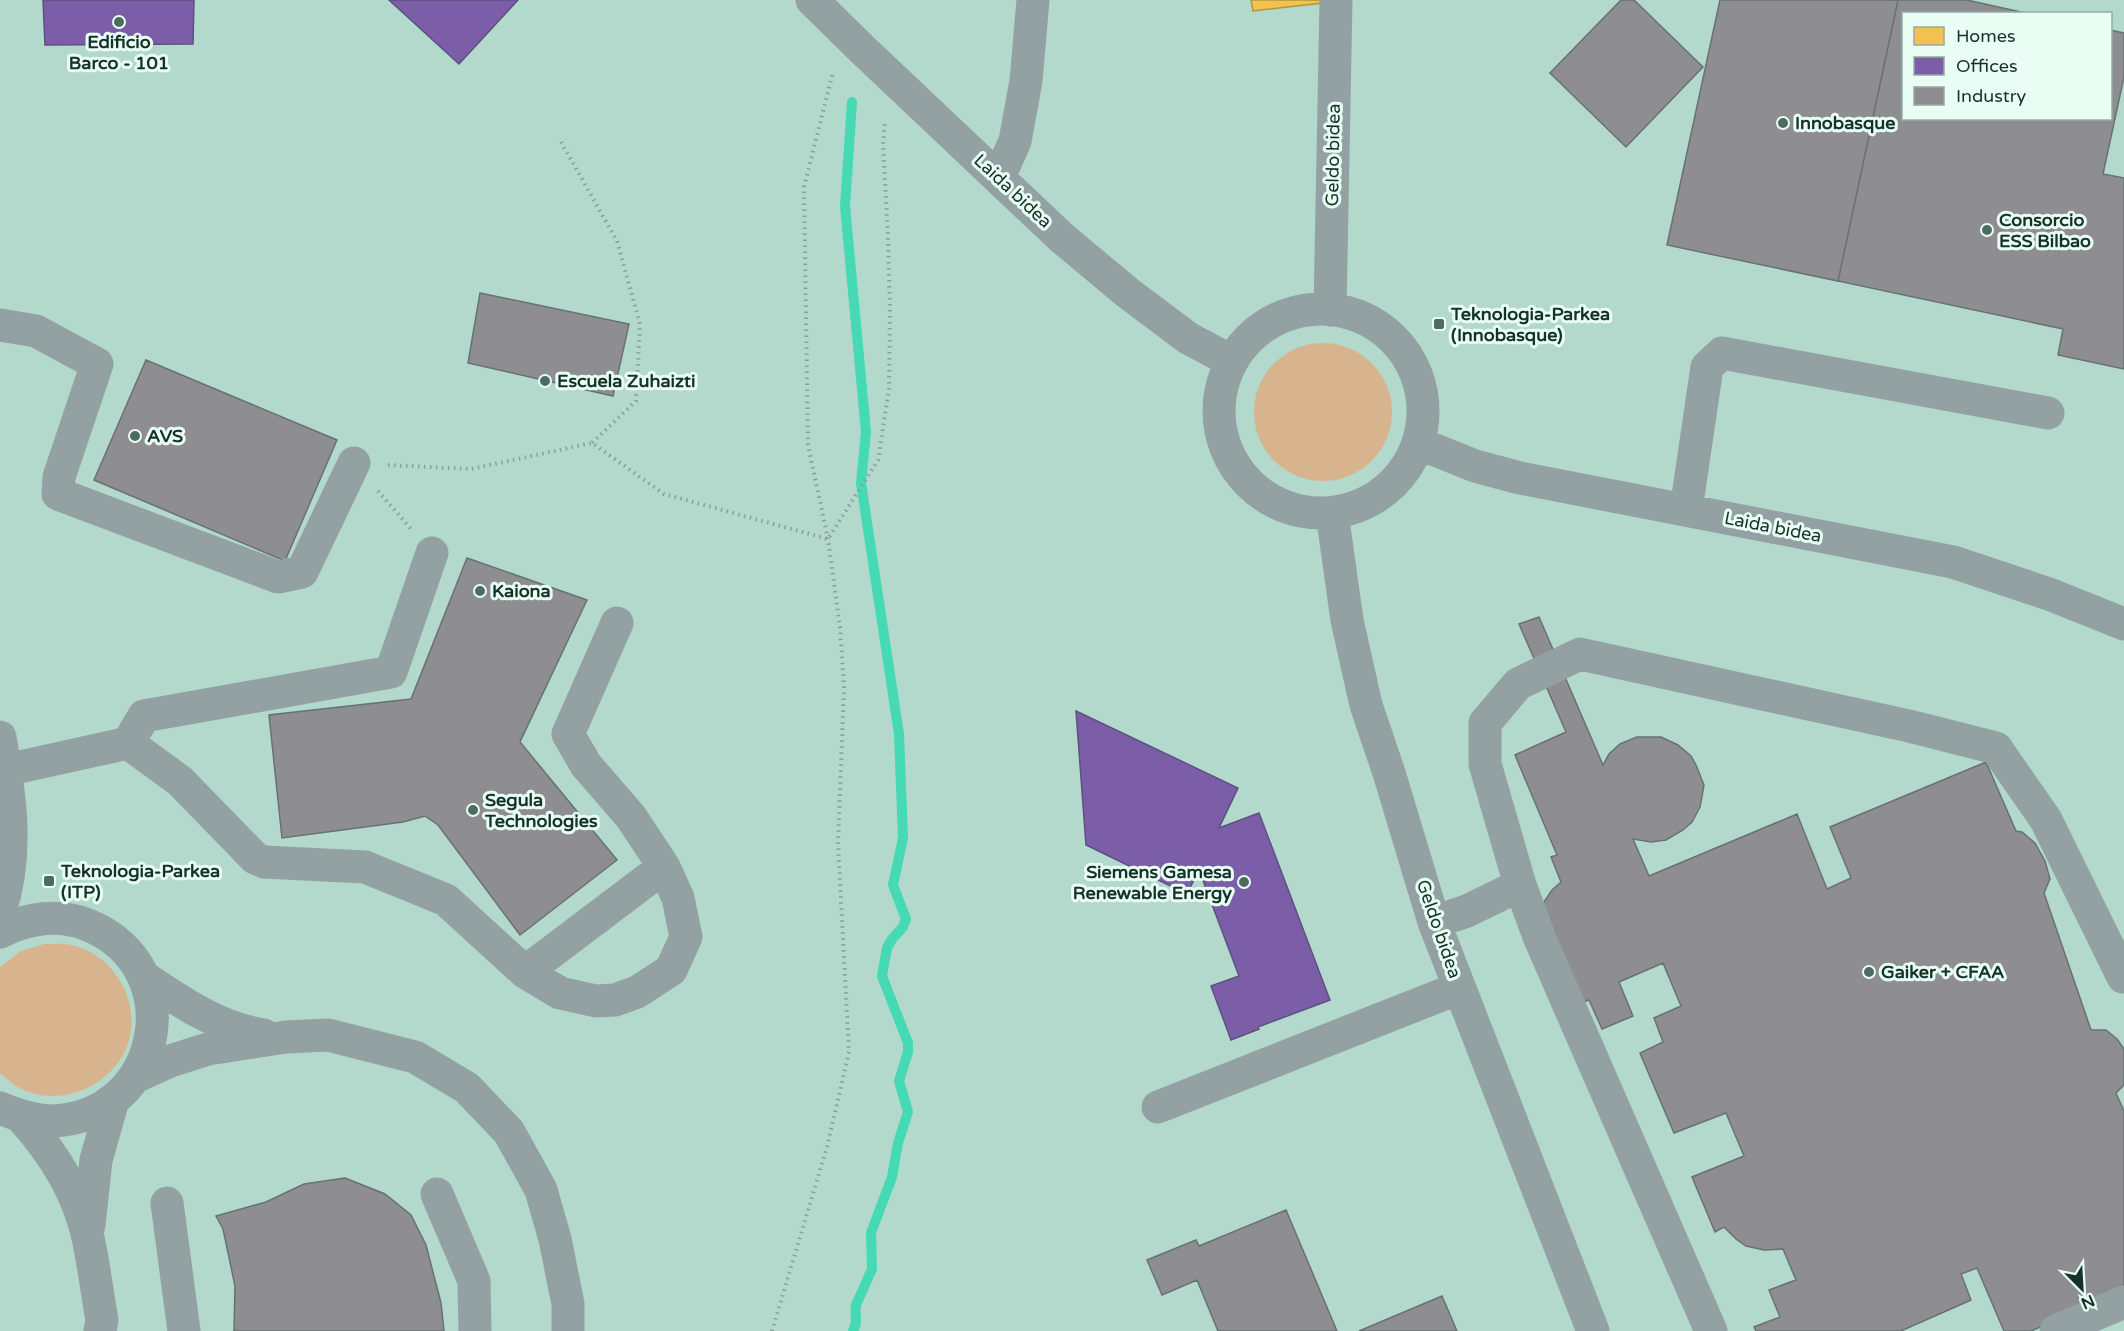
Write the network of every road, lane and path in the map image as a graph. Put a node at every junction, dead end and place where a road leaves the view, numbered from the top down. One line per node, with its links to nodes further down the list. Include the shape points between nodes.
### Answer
1 (812, 0): 7 (street, Laida bidea)
2 (1033, 0): 7 (street, via 1026,81 1015,141)
3 (1336, 0): 8 (street, Geldo bidea)
4 (833, 72): 17 (path, via 804,187 808,445)
5 (885, 123): 17 (path, via 889,389 878,460)
6 (561, 142): 12 (path, via 618,241 640,324 636,401)
7 (999, 177): 10 (street, Laida bidea, via 1062,238 1128,293 1188,338)
8 (1330, 310): 10 (street, via 1301,311 1274,321 1250,338); 13 (street, via 1360,317 1386,332 1407,355 1419,382 1422,402)
9 (0, 325): 14 (street, via 36,331 97,364 59,477 58,494 278,577 302,572)
10 (1231, 361): 16 (street, via 1220,391 1219,423 1227,453 1245,480 1270,500 1300,511)
11 (2048, 413): 15 (street, via 1722,353 1707,368)
12 (592, 443): 14 (path, via 471,470); 17 (path, via 664,494)
13 (1418, 443): 15 (street, Laida bidea, via 1474,466 1520,478); 16 (street, via 1405,469 1386,491 1360,505)
14 (354, 463): 18 (path)
15 (1686, 510): 20 (street, Laida bidea, via 1953,562)
16 (1332, 513): 27 (street, Geldo bidea, via 1347,620 1366,705)
17 (828, 539): 45 (path, via 844,687 838,844 849,1052 827,1147)
18 (432, 554): 22 (street, via 391,672 144,716)
19 (617, 623): 24 (street, via 568,734 586,765 631,818)
20 (2124, 624)
21 (0, 737): 23 (street)
22 (128, 743): 23 (street); 29 (street, via 180,781 255,858 264,862 365,867 446,900)
23 (6, 770): 26 (street, via 12,848)
24 (664, 867): 29 (street); 29 (street, via 678,898 686,937 671,970 637,992 615,1000 596,1001 560,993)
25 (1520, 885): 27 (street); 30 (street, via 1485,764 1485,723 1518,684 1580,654 1996,748 2046,820); 47 (street, via 1544,950)
26 (0, 911)
27 (1434, 922): 32 (street, Geldo bidea)
28 (0, 932): 31 (street, via 17,923 48,917 78,921 106,932 129,953)
29 (525, 972)
30 (2124, 977)
31 (145, 978): 33 (street, via 226,1025); 34 (street, via 153,1012 150,1046)
32 (1459, 988): 35 (street); 46 (street, Geldo bidea)
33 (286, 1037): 34 (street, via 208,1049 170,1060); 44 (street, via 328,1035 415,1057 467,1088 508,1132 541,1190 568,1304)
34 (124, 1088): 36 (street, via 84,1115 53,1121); 39 (street, via 96,1160)
35 (1158, 1107)
36 (11, 1112): 39 (street, via 41,1139 58,1165 73,1192)
37 (437, 1194): 43 (street, via 474,1281)
38 (167, 1203): 42 (street)
39 (88, 1236): 41 (street, via 102,1320)
40 (2124, 1302): 48 (street)
41 (100, 1331)
42 (184, 1331)
43 (475, 1331)
44 (568, 1331)
45 (772, 1331)
46 (1593, 1331)
47 (1711, 1331)
48 (2056, 1331)

